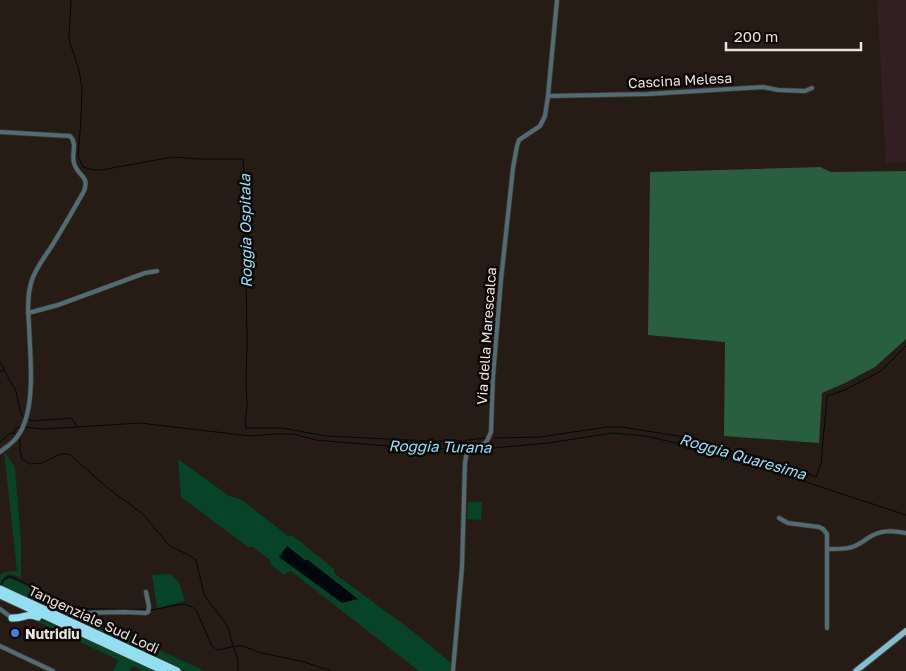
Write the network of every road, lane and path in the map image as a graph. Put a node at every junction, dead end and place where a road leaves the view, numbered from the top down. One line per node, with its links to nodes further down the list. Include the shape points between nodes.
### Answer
1 (556, 0): 3 (street, Via della Marescalca)
2 (812, 88): 3 (street, Cascina Melesa, via 805,91 778,90 763,86 648,94)
3 (548, 96): 25 (street, Via della Marescalca, via 546,116 536,129 521,138 512,168 493,377 492,432 486,444 471,446 465,463 462,567)
4 (0, 132): 6 (street, via 70,136 74,143 75,167 86,183 53,245 36,269 29,289)
5 (157, 272): 6 (street)
6 (28, 313): 7 (street, via 30,401 18,436)
7 (0, 452)
8 (779, 518): 10 (street, via 788,523 823,529 827,534)
9 (906, 533): 10 (street, via 886,531 850,548)
10 (827, 549): 19 (street)
11 (0, 589): 16 (highway, Tangenziale Sud Lodi)
12 (146, 592): 16 (street, via 146,613 82,613 57,607)
13 (0, 594): 18 (highway, Tangenziale Sud Lodi)
14 (0, 599): 17 (highway, via 19,609 18,615)
15 (0, 610): 17 (street)
16 (51, 612): 24 (highway, Tangenziale Sud Lodi)
17 (12, 618): 18 (highway, via 32,614)
18 (58, 622): 23 (highway, Tangenziale Sud Lodi)
19 (827, 628)
20 (906, 631): 26 (main road)
21 (0, 646): 22 (street)
22 (53, 671)
23 (164, 671)
24 (177, 671)
25 (453, 671)
26 (856, 671)

